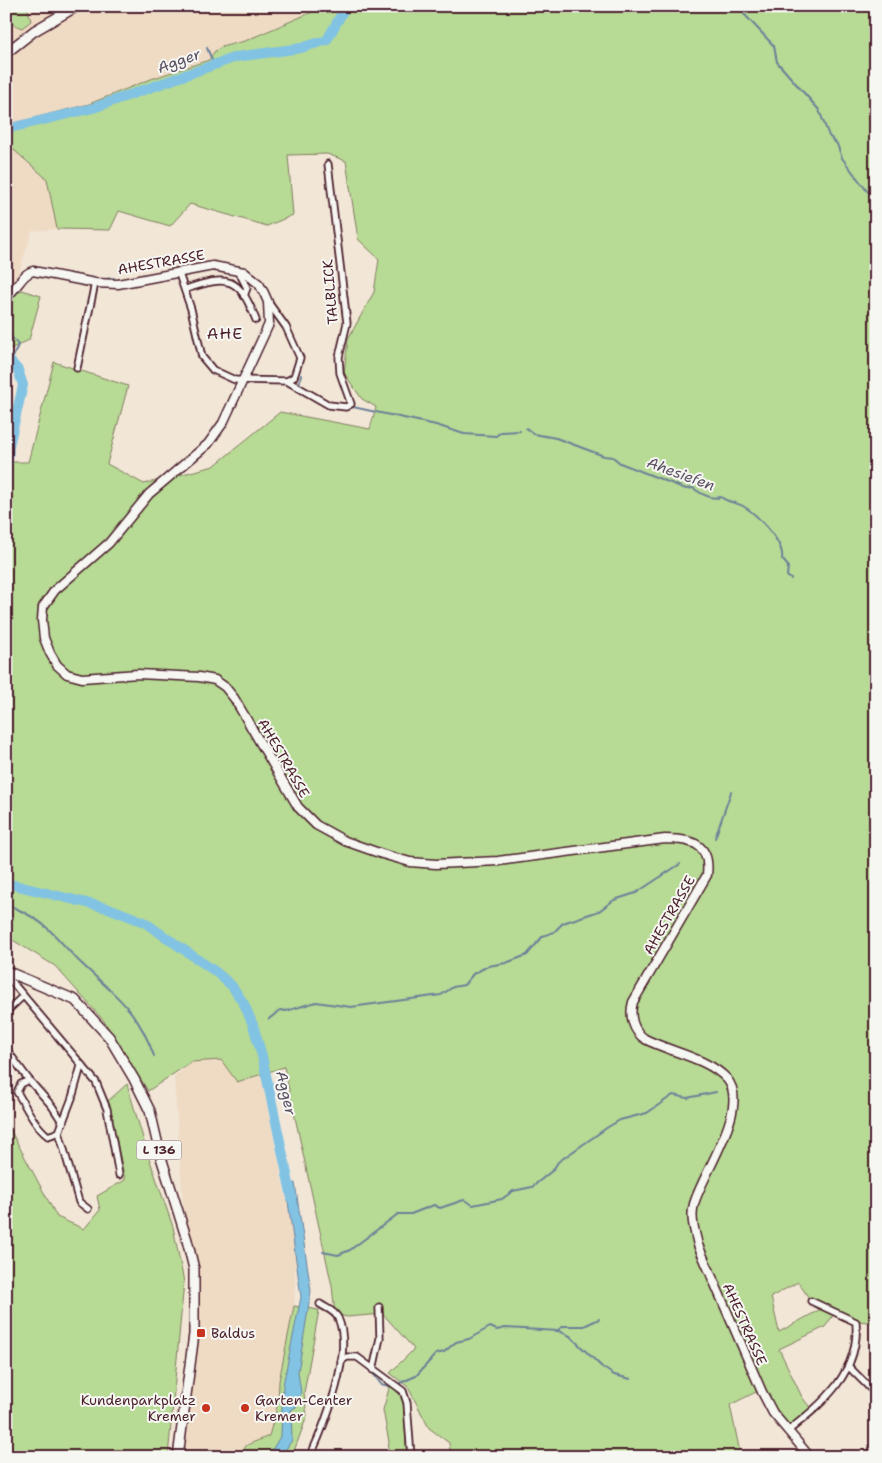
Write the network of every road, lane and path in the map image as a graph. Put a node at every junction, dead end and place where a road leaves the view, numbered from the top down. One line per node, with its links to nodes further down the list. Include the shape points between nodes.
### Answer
1 (77, 6): 2 (main road, via 34,31)
2 (6, 53)
3 (328, 164): 14 (street, TALBLICK, via 347,323 339,358 340,373 351,404 346,407 329,405)
4 (238, 270): 5 (main road, AHESTRASSE, via 213,266); 8 (street, via 247,288); 10 (main road, AHESTRASSE, via 259,284)
5 (178, 271): 6 (main road, AHESTRASSE, via 118,284); 7 (street, TALBLICK)
6 (95, 283): 9 (main road, AHESTRASSE, via 33,271 25,275); 12 (street)
7 (186, 289): 8 (street, via 223,280 236,285); 13 (street, TALBLICK, via 202,357 212,370 225,377)
8 (244, 296): 11 (street)
9 (6, 297)
10 (268, 302): 13 (main road, AHESTRASSE, via 269,324); 14 (street, via 286,327 300,358 294,377)
11 (256, 320)
12 (78, 368)
13 (244, 379): 14 (street, TALBLICK); 32 (main road, AHESTRASSE, via 208,444 149,494 108,543 48,598 42,620 50,653 57,666 67,674 82,678 138,674 215,680 234,698 298,808 316,826 382,854 410,862 436,864 489,862 665,838 686,839 702,849 709,862 704,881 633,1002 632,1022 640,1036 716,1070 733,1089 735,1101 694,1204 692,1221 698,1245 762,1392)
14 (287, 381)
15 (7, 971): 16 (street, via 7,976); 33 (main road, L 136, via 75,1000 109,1037 150,1111 194,1269 194,1334)
16 (23, 996): 17 (street); 19 (street, via 63,1040)
17 (6, 1012)
18 (6, 1049): 20 (street)
19 (81, 1066): 21 (street); 23 (street, via 96,1082 108,1109)
20 (29, 1080): 21 (street); 22 (street, via 21,1084 17,1092 42,1131 48,1136)
21 (63, 1123): 22 (street)
22 (59, 1132): 24 (street, via 79,1202)
23 (119, 1175)
24 (88, 1209)
25 (810, 1301): 29 (street, via 856,1322 855,1344)
26 (320, 1304): 28 (street, via 332,1310 338,1318 342,1332)
27 (379, 1307): 30 (street, via 380,1338)
28 (341, 1361): 30 (street, via 347,1357 358,1357); 34 (street, via 328,1416)
29 (848, 1366): 31 (street); 32 (street, via 825,1401)
30 (373, 1370): 35 (street, via 403,1391 407,1403)
31 (876, 1394)
32 (788, 1431): 36 (main road, AHESTRASSE)
33 (178, 1457)
34 (310, 1457)
35 (411, 1457)
36 (810, 1457)

